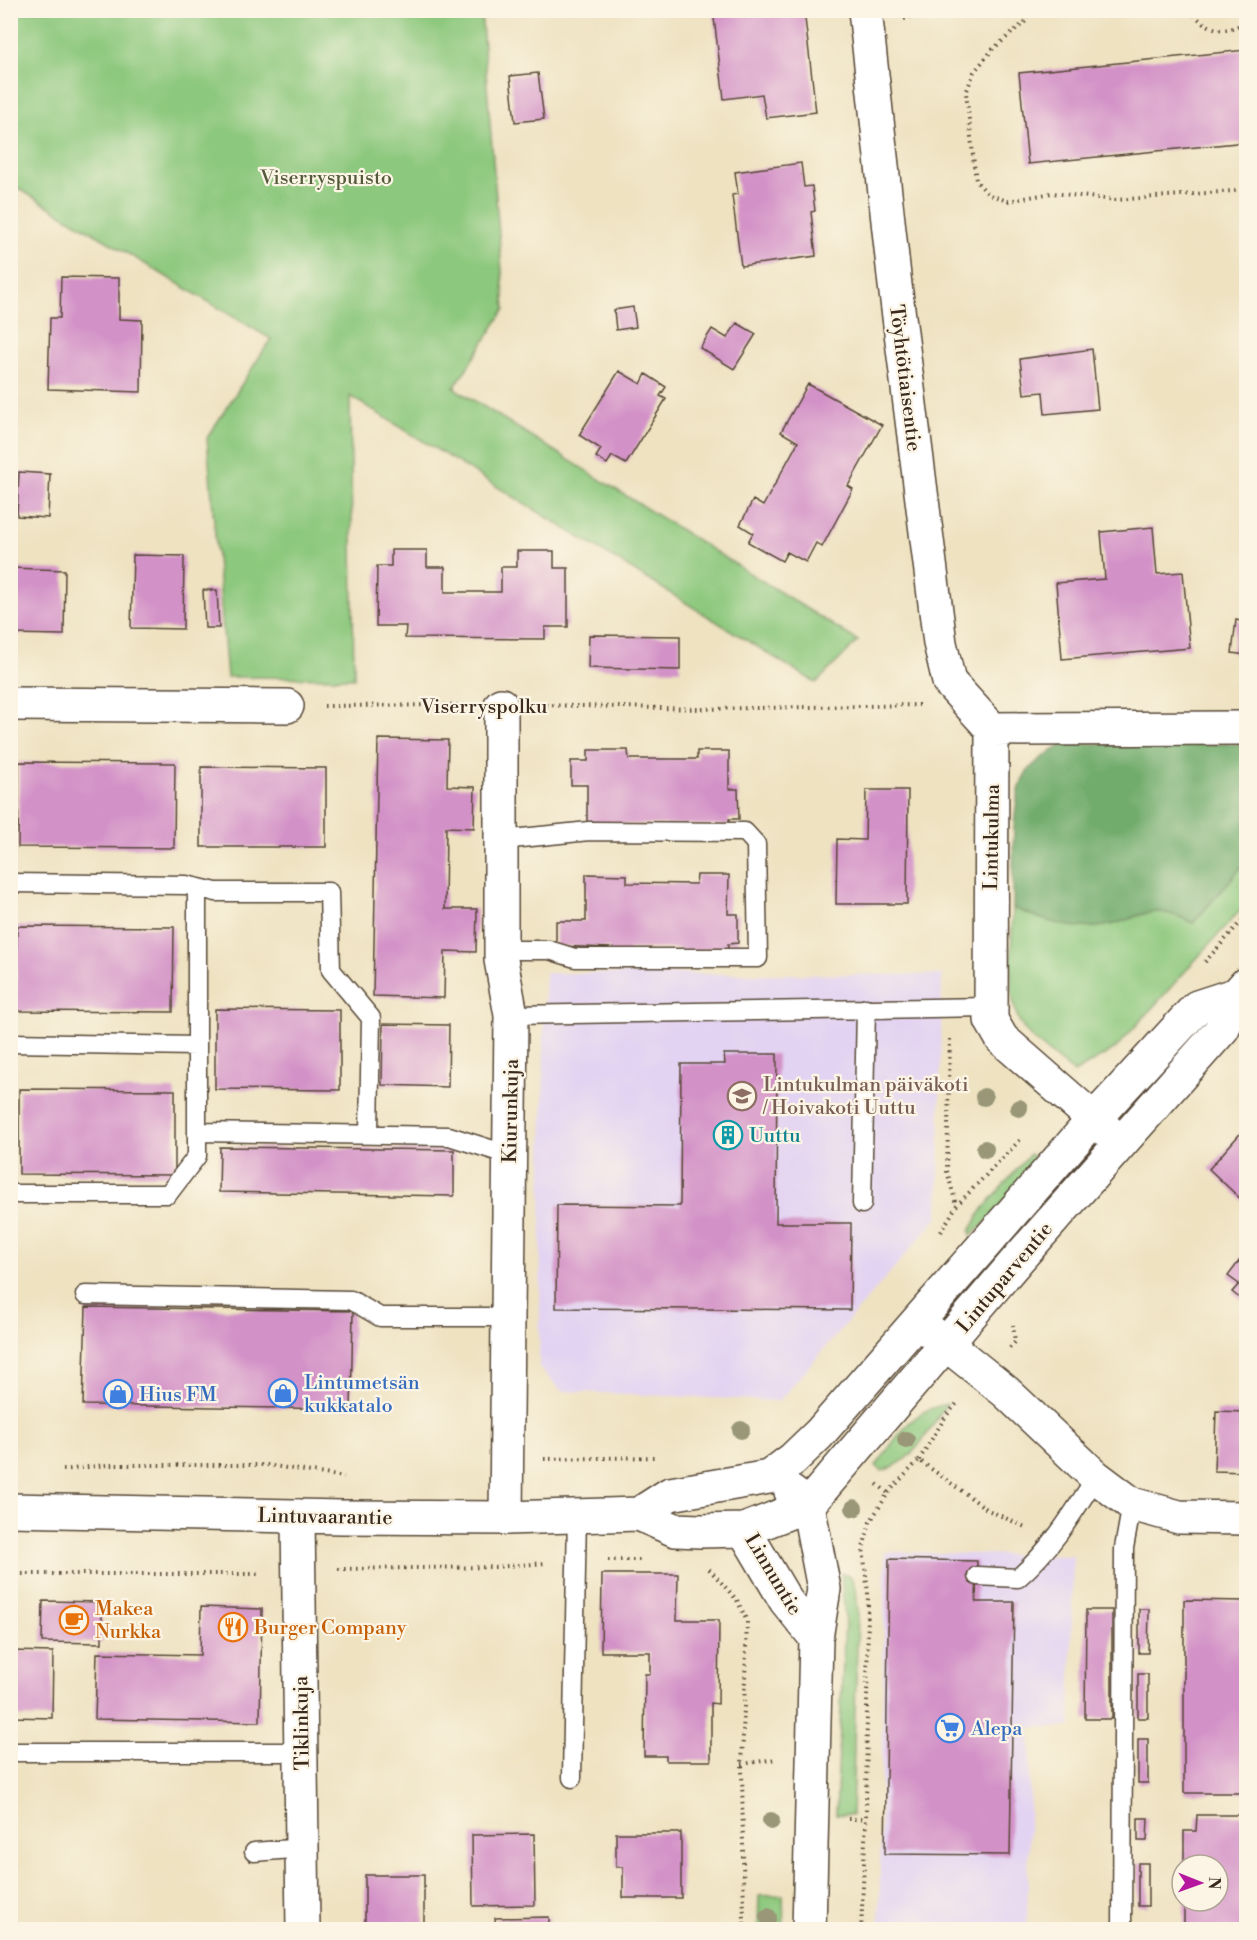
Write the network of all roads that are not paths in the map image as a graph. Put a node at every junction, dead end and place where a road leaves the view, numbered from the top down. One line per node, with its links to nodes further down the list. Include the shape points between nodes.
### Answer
1 (866, 10): 6 (street, Töyhtötiaisentie, via 896,297 940,643 949,682)
2 (10, 704): 4 (street)
3 (501, 705): 7 (street, Kiurunkuja)
4 (287, 706)
5 (1246, 728): 6 (street)
6 (992, 729): 12 (street, Lintukulma)
7 (502, 840): 10 (street, Kiurunkuja); 10 (lane, via 589,831 745,832 756,844 758,958 575,958 549,950)
8 (10, 884): 9 (lane)
9 (197, 888): 16 (lane); 19 (lane, via 216,892 329,892 331,970 371,1018)
10 (501, 950): 14 (street, Kiurunkuja)
11 (1242, 989): 17 (street, Lintuparventie, via 1197,1007); 20 (street, Lintuparventie, via 1223,1028)
12 (989, 1006): 13 (lane); 17 (street, Lintukulma, via 994,1029 1002,1039)
13 (866, 1008): 14 (lane); 23 (lane)
14 (511, 1015): 21 (street, Kiurunkuja)
15 (10, 1043): 16 (lane)
16 (197, 1046): 18 (lane)
17 (1094, 1119): 20 (street, Lintukulma); 26 (street, Lintuparventie)
18 (197, 1132): 19 (lane); 22 (lane, via 197,1156 168,1194)
19 (369, 1134): 21 (lane, via 449,1136)
20 (1120, 1142): 27 (street, Lintuparventie)
21 (510, 1155): 25 (street, Kiurunkuja)
22 (10, 1194)
23 (862, 1204)
24 (85, 1295): 25 (lane, via 351,1300 380,1317)
25 (507, 1317): 36 (street, Kiurunkuja)
26 (918, 1321): 27 (street); 28 (street, Lintuparventie, via 819,1434)
27 (946, 1344): 29 (street, via 1006,1392); 31 (street, Lintuparventie)
28 (769, 1477): 31 (street); 33 (street, via 670,1494); 38 (street, Linnuntie)
29 (1096, 1477): 30 (street); 39 (lane, via 1060,1535 1018,1578)
30 (1132, 1504): 37 (street, via 1179,1516); 48 (lane, via 1124,1548)
31 (808, 1505): 38 (street, Lintuparventie); 40 (street, Linnuntie, via 824,1589)
32 (10, 1510): 35 (street, Lintuvaarantie)
33 (639, 1514): 34 (street, Lintuvaarantie); 38 (street, Lintuvaarantie, via 675,1530)
34 (577, 1515): 36 (street, Lintuvaarantie); 43 (lane)
35 (298, 1516): 36 (street, Lintuvaarantie); 42 (street, Tiklinkuja)
36 (506, 1518)
37 (1246, 1518)
38 (744, 1530): 40 (street, Linnuntie, via 786,1601)
39 (977, 1576)
40 (816, 1638): 47 (street, Linnuntie)
41 (10, 1752): 42 (lane)
42 (302, 1752): 44 (street, Tiklinkuja)
43 (572, 1778)
44 (304, 1848): 45 (lane); 46 (street, Tiklinkuja)
45 (254, 1852)
46 (303, 1929)
47 (809, 1929)
48 (1122, 1929)

